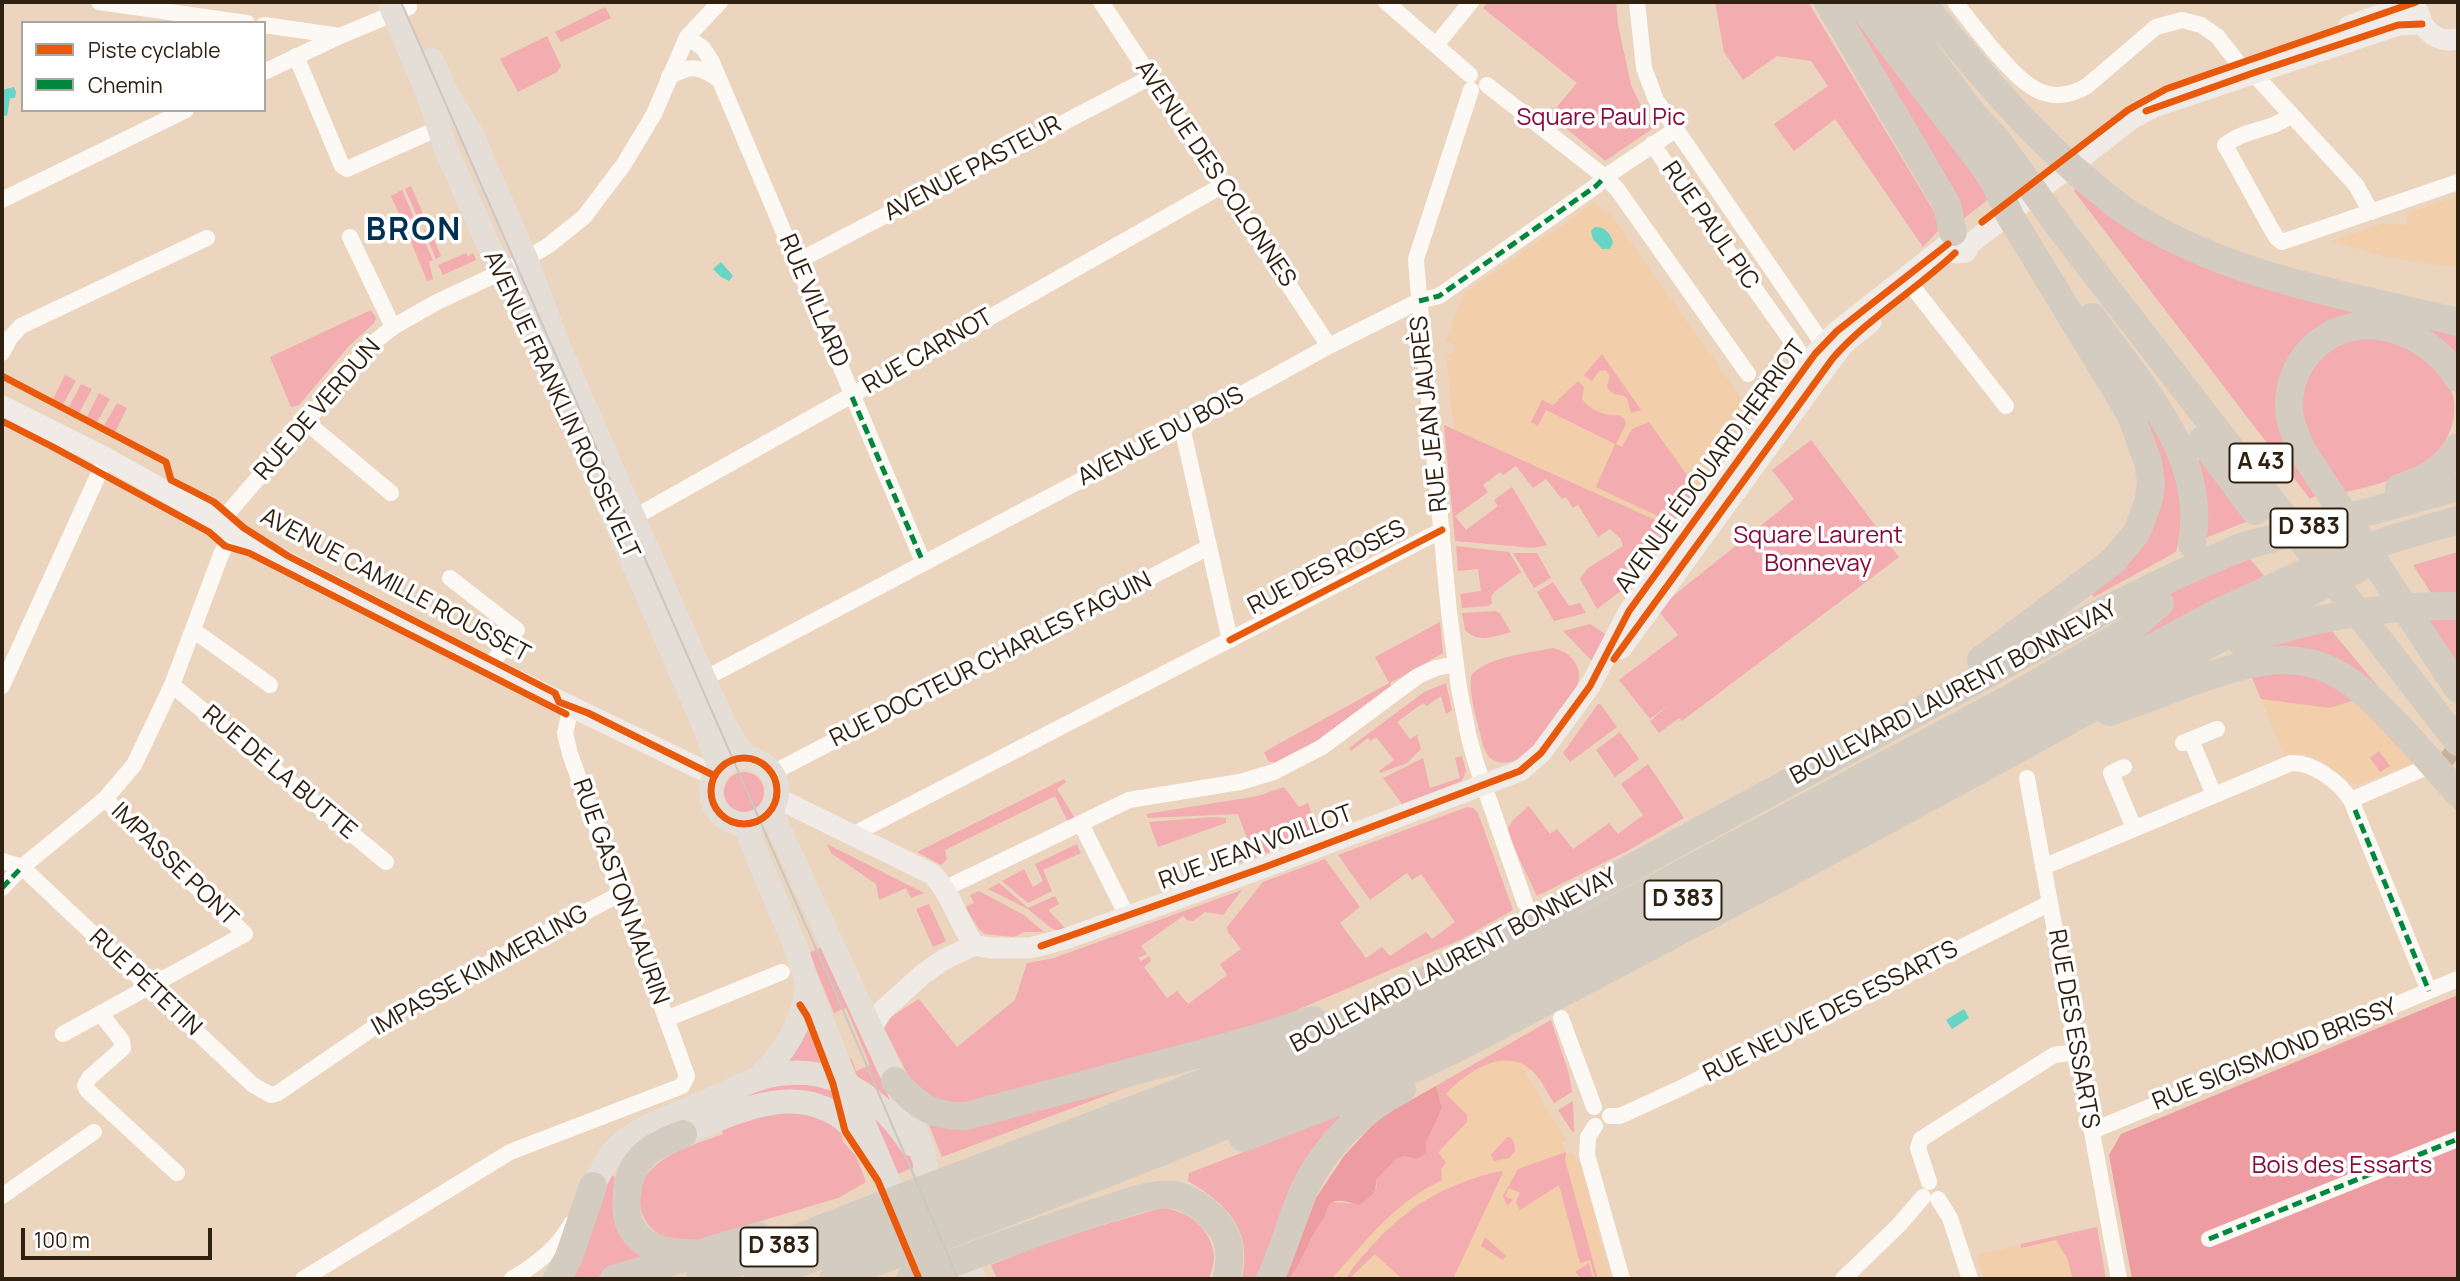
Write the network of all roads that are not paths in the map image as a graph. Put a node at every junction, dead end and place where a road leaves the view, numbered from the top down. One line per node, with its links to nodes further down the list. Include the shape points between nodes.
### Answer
1 (99, 2): 15 (street)
2 (720, 2): 19 (street, RUE DE VERDUN)
3 (1101, 2): 26 (street, AVENUE DES COLONNES)
4 (1386, 2): 21 (street)
5 (1471, 2): 21 (street)
6 (1637, 2): 33 (street, RUE PAUL PIC, via 1644,68 1656,100)
7 (1828, 2): 43 (highway)
8 (1859, 2): 36 (highway)
9 (1888, 2): 31 (highway, A 43)
10 (1908, 2): 93 (highway, A 43)
11 (1921, 2): 35 (highway, via 2044,143)
12 (1955, 2): 23 (street, via 2021,81 2047,93 2069,93 2088,86 2156,27 2182,20 2217,36)
13 (2418, 2): 16 (street); 23 (street)
14 (400, 6): 18 (street); 32 (main road, AVENUE FRANKLIN ROOSEVELT); 45 (main road, AVENUE FRANKLIN ROOSEVELT, via 472,135)
15 (233, 21)
16 (2422, 24): 20 (street, via 2436,38); 23 (street, via 2398,25)
17 (266, 25): 18 (street)
18 (340, 36): 22 (street)
19 (687, 37): 25 (street, RUE DE VERDUN); 27 (street, RUE VILLARD, via 703,48)
20 (2457, 41)
21 (1436, 45): 28 (street)
22 (296, 57): 24 (street); 32 (street, via 347,169)
23 (2246, 69): 30 (street); 35 (street, AVENUE ÉDOUARD HERRIOT, via 2166,89 2128,110)
24 (266, 71)
25 (669, 77): 27 (street, via 695,68); 45 (street, RUE DE VERDUN, via 654,114 596,203 577,223)
26 (1151, 77): 39 (street, AVENUE DES COLONNES); 46 (street, AVENUE PASTEUR)
27 (718, 79): 46 (street, RUE VILLARD)
28 (1476, 83): 37 (street); 50 (street, RUE JEAN JAURÈS, via 1416,259)
29 (182, 112): 40 (street)
30 (2291, 115): 41 (street, via 2356,185); 41 (street, via 2225,145 2276,237 2282,242)
31 (1975, 117): 97 (highway, A 43, via 1997,140); 97 (highway, via 2225,473 2404,702)
32 (439, 128): 47 (main road, AVENUE FRANKLIN ROOSEVELT)
33 (1675, 130): 34 (street, RUE PAUL PIC); 49 (street, RUE PAUL PIC)
34 (1651, 144): 37 (street, RUE PAUL PIC); 52 (street, RUE PAUL PIC)
35 (2082, 162): 43 (street, AVENUE ÉDOUARD HERRIOT); 51 (highway, via 2176,231 2248,259); 53 (highway, via 2125,211 2224,261)
36 (1991, 175): 75 (highway, via 2169,428 2188,468 2196,507); 96 (highway, via 2010,216 2137,426 2148,462 2149,499 2128,545 2096,575)
37 (1605, 177): 50 (street, AVENUE DU BOIS, via 1439,296); 59 (street)
38 (2458, 182): 41 (street)
39 (1223, 185): 55 (street, AVENUE DES COLONNES); 61 (street, RUE CARNOT)
40 (2, 200)
41 (2371, 212)
42 (350, 237): 54 (street)
43 (1966, 237): 48 (street, AVENUE ÉDOUARD HERRIOT)
44 (208, 238): 57 (street, via 21,326)
45 (526, 259): 47 (street, RUE DE VERDUN); 71 (main road, AVENUE FRANKLIN ROOSEVELT)
46 (796, 262): 61 (street, RUE VILLARD)
47 (502, 271): 54 (street, RUE DE VERDUN); 101 (main road, AVENUE FRANKLIN ROOSEVELT, via 514,289 702,721)
48 (1909, 283): 56 (street, AVENUE ÉDOUARD HERRIOT, via 1837,331); 63 (street)
49 (1790, 293): 52 (street, RUE PAUL PIC); 56 (street, RUE PAUL PIC)
50 (1419, 301): 55 (street, AVENUE DU BOIS); 74 (street, RUE JEAN JAURÈS)
51 (2458, 302)
52 (1768, 309): 58 (street, RUE PAUL PIC)
53 (2458, 322)
54 (393, 327): 64 (street, RUE DE VERDUN, via 366,349)
55 (1329, 346): 65 (street, AVENUE DU BOIS)
56 (1828, 351): 58 (street, AVENUE ÉDOUARD HERRIOT); 87 (street, AVENUE ÉDOUARD HERRIOT, via 1605,671)
57 (2, 354)
58 (1808, 364): 87 (street, AVENUE ÉDOUARD HERRIOT, via 1629,611)
59 (1748, 374)
60 (2458, 378): 91 (highway, via 2430,348 2405,334 2382,326 2352,326 2319,341 2302,360 2290,388 2290,416 2303,452)
61 (852, 397): 71 (street, RUE CARNOT); 77 (street, RUE VILLARD)
62 (2, 406): 67 (street, AVENUE CAMILLE ROUSSET)
63 (2006, 406)
64 (306, 422): 69 (street); 73 (street, RUE DE VERDUN, via 228,513)
65 (1182, 427): 76 (street); 77 (street, AVENUE DU BOIS)
66 (2458, 447): 70 (highway, via 2438,471)
67 (106, 458): 73 (street, AVENUE CAMILLE ROUSSET); 90 (street)
68 (2458, 487): 70 (highway, BOULEVARD LAURENT BONNEVAY / D 383)
69 (391, 493)
70 (2373, 502): 96 (highway, BOULEVARD LAURENT BONNEVAY / D 383, via 2240,545 2107,609)
71 (633, 518): 86 (main road, AVENUE FRANKLIN ROOSEVELT)
72 (2458, 521): 80 (highway, BOULEVARD LAURENT BONNEVAY / D 383, via 2330,561)
73 (228, 529): 82 (street, RUE DE VERDUN); 85 (street, AVENUE CAMILLE ROUSSET)
74 (1442, 530): 83 (street, RUE DES ROSES); 84 (street, RUE JEAN JAURÈS)
75 (2192, 544)
76 (1209, 547): 83 (street); 102 (street, RUE DOCTEUR CHARLES FAGUIN)
77 (923, 562): 86 (street, AVENUE DU BOIS)
78 (450, 579): 85 (street, via 517,630)
79 (2160, 603): 156 (highway, via 2128,631 2014,696 1436,1005 1266,1084)
80 (2287, 604): 81 (highway, via 2369,612); 95 (highway, via 2263,634 2197,658); 154 (highway, BOULEVARD LAURENT BONNEVAY / D 383, via 2213,615 1445,1027 1331,1082)
81 (2449, 606)
82 (193, 630): 88 (street, RUE DE VERDUN); 89 (street)
83 (1230, 640): 114 (street, RUE DES ROSES)
84 (1456, 663): 104 (street, RUE JEAN JAURÈS, via 1469,738); 112 (street, via 1418,676 1322,747 1274,772 1129,800)
85 (489, 667): 92 (street, AVENUE CAMILLE ROUSSET)
86 (704, 679): 98 (main road, AVENUE FRANKLIN ROOSEVELT)
87 (1594, 679): 104 (street, AVENUE ÉDOUARD HERRIOT, via 1530,765)
88 (172, 685): 107 (street, RUE DE VERDUN, via 134,765); 117 (street, RUE DE LA BUTTE)
89 (270, 685)
90 (2, 686)
91 (2458, 689)
92 (571, 707): 101 (street, AVENUE CAMILLE ROUSSET); 122 (street, RUE GASTON MAURIN, via 565,733)
93 (2458, 719)
94 (2217, 729): 106 (street, via 2187,742)
95 (2050, 732): 105 (highway, via 2233,670 2272,661 2303,662 2332,671 2361,690); 127 (highway)
96 (1860, 743): 128 (highway, BOULEVARD LAURENT BONNEVAY / D 383)
97 (2451, 745)
98 (745, 758): 101 (main road, via 733,760); 102 (main road, AVENUE FRANKLIN ROOSEVELT, via 760,762)
99 (2124, 767): 113 (street, via 2111,773)
100 (2420, 771): 108 (street)
101 (718, 772): 111 (main road, AVENUE FRANKLIN ROOSEVELT, via 711,786 716,808 733,822)
102 (772, 773): 109 (main road, via 777,785)
103 (2027, 778): 119 (street, RUE DES ESSARTS)
104 (1484, 784): 124 (street, RUE JEAN JAURÈS); 125 (street, RUE JEAN VOILLOT)
105 (2458, 793)
106 (2214, 795): 108 (street, via 2298,763 2315,769); 113 (street)
107 (105, 799): 118 (street, RUE DE VERDUN); 132 (street, IMPASSE PONT, via 245,934)
108 (2351, 800): 133 (street)
109 (774, 805): 110 (street); 111 (main road, via 760,821); 115 (main road)
110 (803, 812): 114 (street); 115 (street, via 790,816)
111 (744, 824): 131 (main road)
112 (1081, 824): 121 (street); 125 (street)
113 (2134, 828): 119 (street)
114 (852, 835): 121 (street, via 932,874)
115 (782, 837): 137 (main road)
116 (2, 861): 118 (street)
117 (386, 862)
118 (22, 867): 120 (street, RUE DE VERDUN); 132 (street, RUE PÉTETIN)
119 (2043, 867): 123 (street, RUE DES ESSARTS)
120 (2, 888)
121 (944, 889): 126 (street)
122 (620, 894): 135 (street, RUE GASTON MAURIN); 143 (street, IMPASSE KIMMERLING, via 401,1009)
123 (2050, 903): 139 (street, RUE DES ESSARTS); 145 (street, RUE NEUVE DES ESSARTS, via 1681,1088 1620,1116)
124 (1525, 904)
125 (1127, 916): 126 (street, RUE JEAN VOILLOT, via 1041,946)
126 (974, 945): 137 (street, RUE JEAN VOILLOT, via 923,974 880,1013)
127 (1629, 959): 154 (highway, via 1373,1088 1183,1159); 173 (highway, via 1520,1027 1393,1094 1348,1128 1305,1187)
128 (1443, 971): 141 (highway, via 1248,1041 977,1114 947,1117 931,1112); 156 (highway, BOULEVARD LAURENT BONNEVAY / D 383, via 1345,1024)
129 (782, 972): 135 (street)
130 (2458, 979): 133 (street, RUE SIGISMOND BRISSY)
131 (807, 985): 140 (main road, via 793,1036); 142 (main road)
132 (149, 988): 134 (street, IMPASSE PONT); 143 (street, RUE PÉTETIN, via 253,1085)
133 (2429, 991): 147 (street, RUE SIGISMOND BRISSY)
134 (101, 1014): 138 (street, IMPASSE PONT); 153 (street, via 123,1048 85,1086)
135 (666, 1018): 163 (street, RUE GASTON MAURIN, via 687,1076 682,1086 510,1152)
136 (1562, 1018): 144 (street)
137 (871, 1029): 141 (main road)
138 (62, 1034)
139 (2077, 1052): 147 (street, RUE DES ESSARTS); 157 (street, via 2054,1055 1921,1139 1918,1148)
140 (757, 1080): 142 (main road, via 808,1073); 155 (main road, via 633,1133 612,1154)
141 (895, 1082): 152 (main road, via 923,1149)
142 (847, 1083): 151 (main road); 152 (main road, via 887,1113)
143 (271, 1095)
144 (1594, 1107): 145 (street, via 1606,1107); 146 (street, via 1589,1119)
145 (1610, 1116): 146 (street, via 1604,1126)
146 (1595, 1126): 174 (street, via 1588,1137 1587,1155)
147 (2092, 1130): 176 (street, RUE DES ESSARTS)
148 (94, 1132): 158 (street)
149 (683, 1134): 151 (main road, via 747,1108 787,1101 837,1116); 161 (highway, via 642,1156 628,1178 625,1208 630,1227 647,1245 663,1251)
150 (2458, 1139): 160 (street)
151 (874, 1149): 170 (main road)
152 (925, 1165): 171 (main road)
153 (177, 1173)
154 (1079, 1183): 156 (highway, BOULEVARD LAURENT BONNEVAY / D 383)
155 (593, 1186): 164 (street, via 566,1233 533,1267); 165 (highway)
156 (982, 1193): 159 (highway, BOULEVARD LAURENT BONNEVAY / D 383); 159 (highway, BOULEVARD LAURENT BONNEVAY / D 383, via 916,1192)
157 (1930, 1193): 162 (street); 175 (street, via 1950,1218)
158 (2, 1196)
159 (866, 1230): 161 (highway); 167 (highway, BOULEVARD LAURENT BONNEVAY / D 383); 168 (highway); 169 (highway, BOULEVARD LAURENT BONNEVAY / D 383)
160 (2209, 1238)
161 (710, 1252): 166 (highway)
162 (1847, 1278)
163 (303, 1279)
164 (512, 1279)
165 (557, 1279)
166 (614, 1279)
167 (699, 1279)
168 (758, 1279)
169 (833, 1279)
170 (925, 1279): 172 (highway, via 1004,1244 1144,1198 1175,1195 1195,1203 1222,1229 1231,1259)
171 (974, 1279)
172 (1227, 1279)
173 (1270, 1279)
174 (1622, 1279)
175 (1970, 1279)
176 (2119, 1279)

